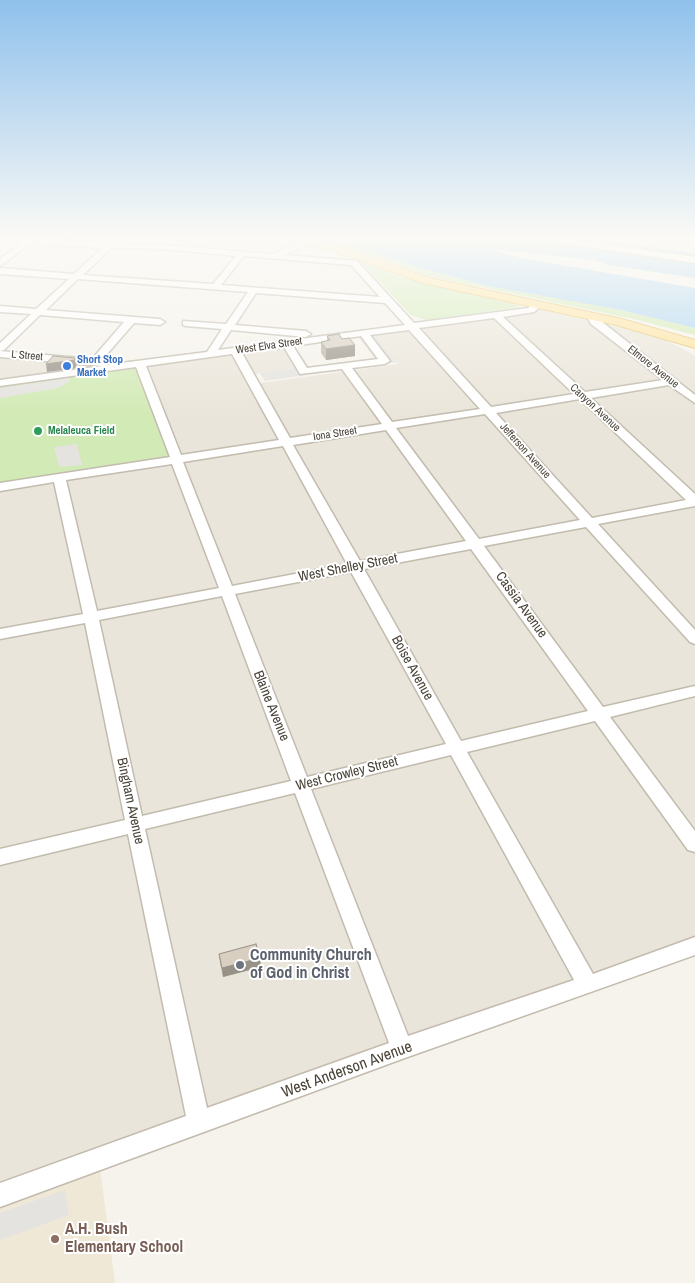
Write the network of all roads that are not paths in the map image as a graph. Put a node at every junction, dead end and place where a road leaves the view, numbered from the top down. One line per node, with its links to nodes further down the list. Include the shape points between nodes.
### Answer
1 (52, 299): 8 (street)
2 (248, 299): 16 (street)
3 (372, 299): 5 (street)
4 (509, 299): 6 (main road)
5 (387, 300): 15 (street, Jefferson Avenue)
6 (541, 306): 9 (street, West Elva Street); 10 (main road)
7 (0, 309): 8 (street)
8 (39, 312): 11 (street); 23 (street)
9 (496, 315): 15 (street, West Elva Street); 34 (street, Canyon Avenue)
10 (592, 317): 13 (main road); 19 (street, Elmore Avenue)
11 (131, 320): 12 (street); 28 (street)
12 (160, 322)
13 (618, 322): 17 (main road); 19 (street, via 611,326)
14 (186, 324): 16 (street)
15 (412, 326): 18 (street, West Elva Street); 36 (street, Jefferson Avenue)
16 (228, 327): 20 (street); 27 (street)
17 (657, 332): 22 (main road); 25 (main road)
18 (363, 333): 20 (street, West Elva Street); 30 (street, via 385,361)
19 (611, 334): 32 (street, Elmore Avenue)
20 (326, 338): 21 (street, West Elva Street)
21 (286, 343): 24 (street, West Elva Street); 30 (street, via 304,372)
22 (695, 344)
23 (0, 348)
24 (235, 350): 27 (street, West Elva Street); 38 (street, Boise Avenue)
25 (695, 351)
26 (0, 354): 28 (street, L Street)
27 (210, 354): 29 (street, West Elva Street)
28 (95, 362): 31 (street, L Street, via 109,363)
29 (140, 364): 31 (street, West Elva Street); 39 (street, Blaine Avenue)
30 (345, 366): 37 (street, Cassia Avenue)
31 (110, 368): 33 (street, West Elva Street)
32 (671, 382): 34 (street, Iona Street); 35 (street, Elmore Avenue)
33 (0, 383)
34 (582, 396): 36 (street, Iona Street); 42 (street, Canyon Avenue)
35 (695, 400)
36 (488, 410): 37 (street, Iona Street); 43 (street, Jefferson Avenue)
37 (388, 426): 38 (street, Iona Street); 44 (street, Cassia Avenue)
38 (286, 442): 39 (street, Iona Street); 45 (street, Boise Avenue)
39 (177, 459): 40 (street, Iona Street); 46 (street, Blaine Avenue)
40 (59, 478): 41 (street, Iona Street); 47 (street, Bingham Avenue)
41 (0, 487)
42 (695, 502): 43 (street, West Shelley Street)
43 (589, 522): 44 (street, West Shelley Street); 49 (street, Jefferson Avenue)
44 (475, 544): 45 (street, West Shelley Street); 51 (street, Cassia Avenue)
45 (355, 566): 46 (street, West Shelley Street); 52 (street, Boise Avenue)
46 (227, 591): 47 (street, West Shelley Street); 53 (street, Blaine Avenue)
47 (90, 616): 48 (street, West Shelley Street); 54 (street, Bingham Avenue)
48 (0, 634)
49 (695, 639)
50 (695, 691): 51 (street, West Crowley Street)
51 (600, 714): 52 (street, West Crowley Street); 55 (street, Cassia Avenue)
52 (456, 748): 53 (street, West Crowley Street); 58 (street, Boise Avenue)
53 (302, 785): 54 (street, West Crowley Street); 59 (street, Blaine Avenue)
54 (135, 825): 56 (street, West Crowley Street); 60 (street, Bingham Avenue)
55 (695, 845)
56 (0, 857)
57 (695, 946): 58 (street, West Anderson Avenue)
58 (588, 986): 59 (street, West Anderson Avenue)
59 (402, 1049): 60 (street, West Anderson Avenue)
60 (199, 1124): 61 (street, West Anderson Avenue)
61 (0, 1195)

